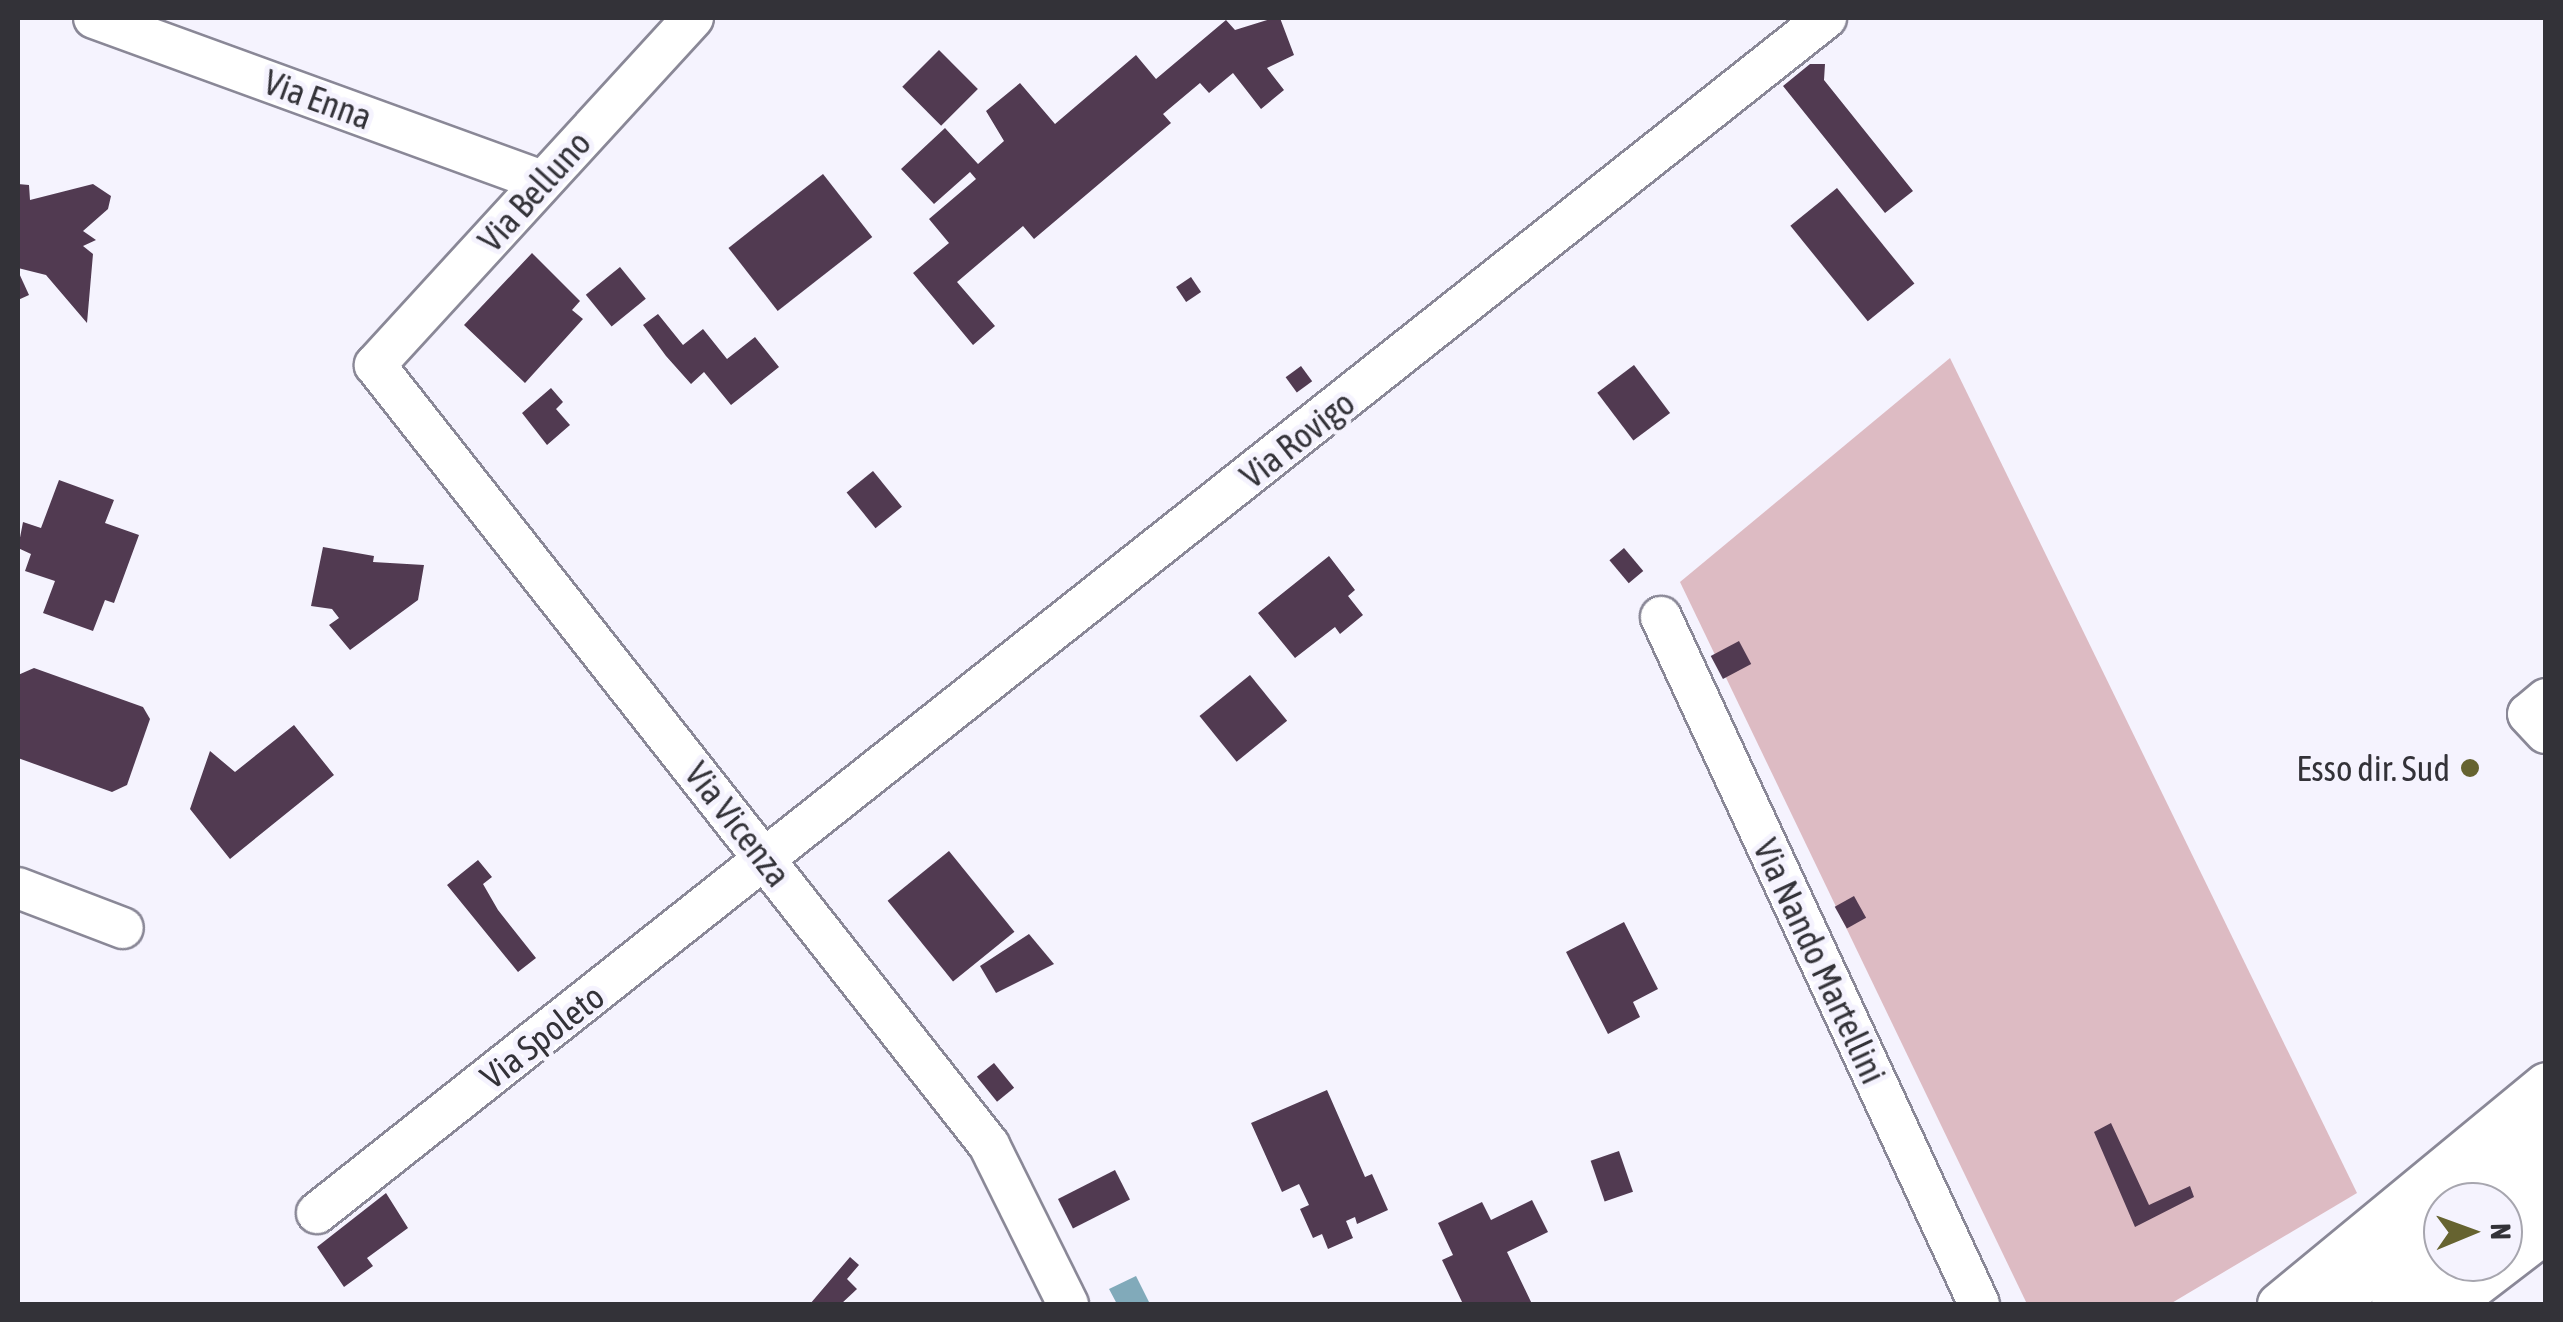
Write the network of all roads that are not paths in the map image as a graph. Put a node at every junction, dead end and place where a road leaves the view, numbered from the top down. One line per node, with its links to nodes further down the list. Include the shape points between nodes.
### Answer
1 (94, 18): 4 (street, Via Enna)
2 (693, 18): 4 (street, Via Belluno)
3 (1826, 18): 9 (street, Via Rovigo)
4 (542, 181): 5 (street, Via Belluno)
5 (375, 365): 9 (street, Via Vicenza)
6 (1661, 616): 22 (street, Via Nando Martellini)
7 (2546, 699): 8 (street, via 2528,714)
8 (2546, 733)
9 (767, 860): 17 (street, Via Spoleto); 21 (street, Via Vicenza, via 989,1145)
10 (18, 888): 11 (street)
11 (123, 928)
12 (2546, 1083): 23 (street)
13 (2546, 1119): 14 (highway)
14 (2471, 1182)
15 (2546, 1182): 16 (highway)
16 (2523, 1201)
17 (317, 1213)
18 (2423, 1222): 24 (highway)
19 (2546, 1232): 26 (street)
20 (2426, 1282): 25 (highway)
21 (1068, 1304)
22 (1979, 1304)
23 (2278, 1304)
24 (2325, 1304)
25 (2400, 1304)
26 (2453, 1304)

